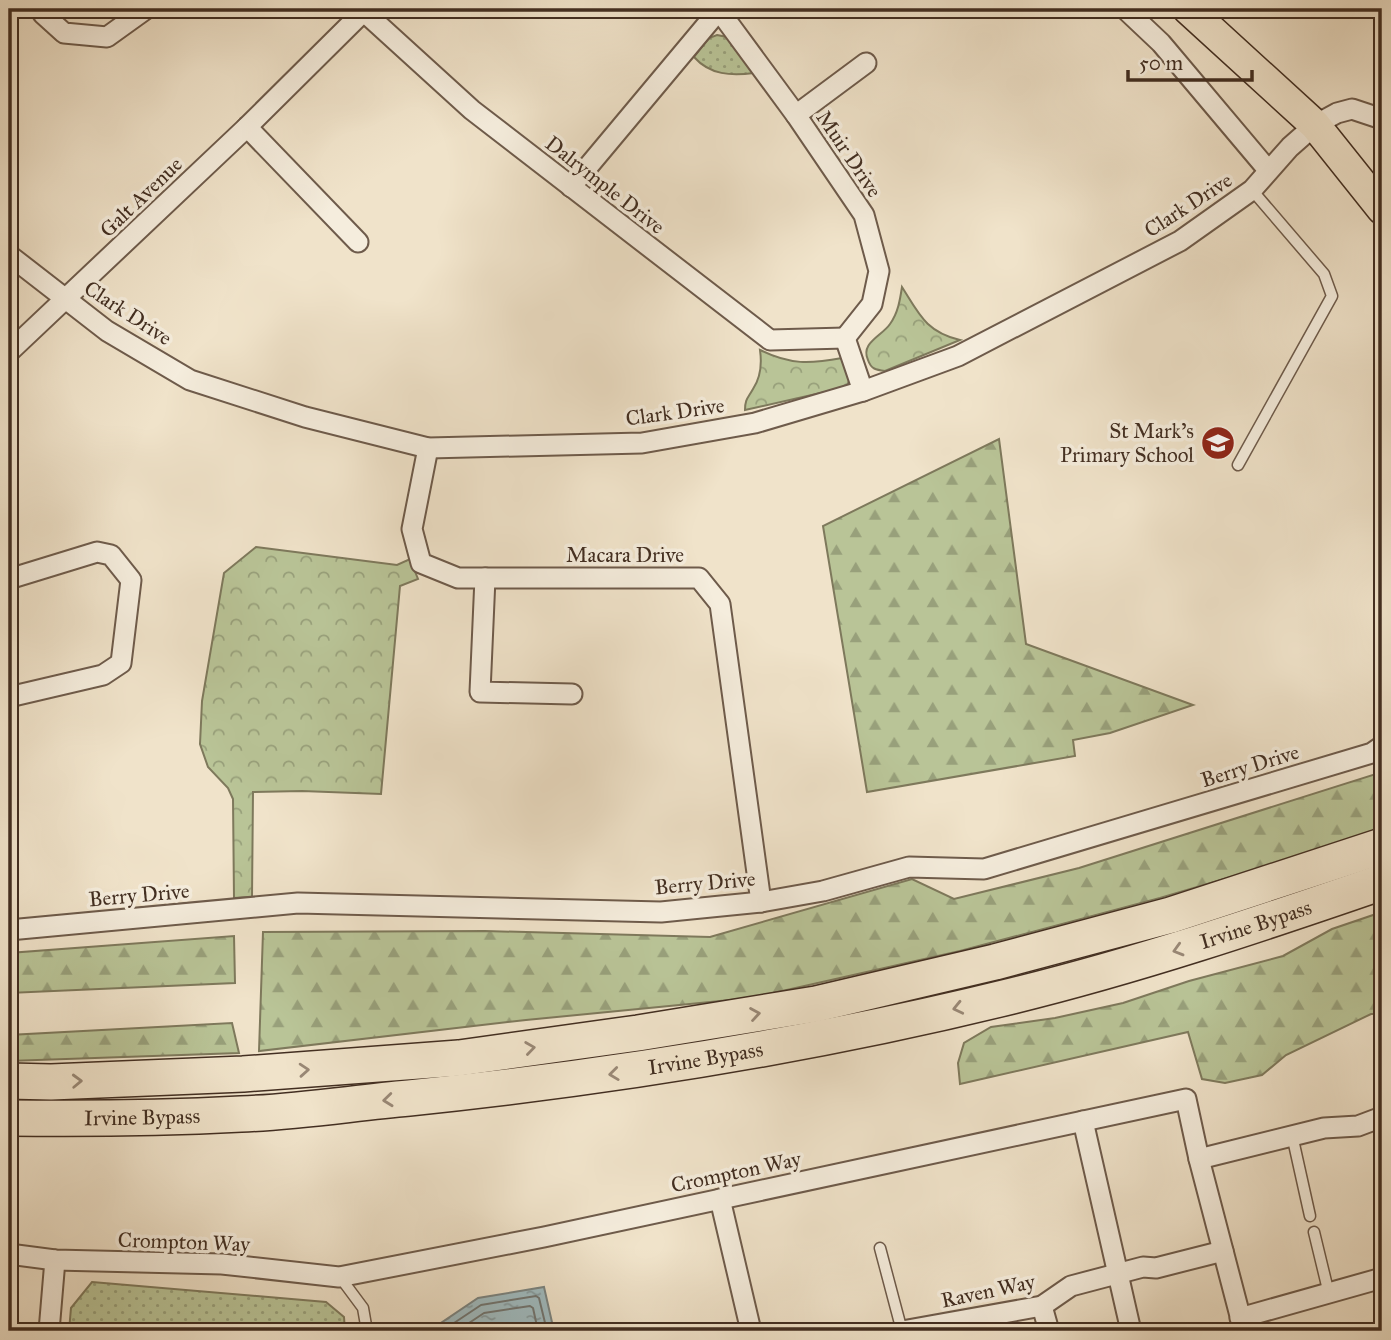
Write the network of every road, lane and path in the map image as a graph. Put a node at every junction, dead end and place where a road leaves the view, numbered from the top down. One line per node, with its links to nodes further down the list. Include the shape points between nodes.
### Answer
1 (146, 9): 6 (street, via 107,37 64,33)
2 (719, 9): 8 (street, Muir Drive); 13 (street)
3 (1125, 9): 12 (street, via 1161,43)
4 (1188, 9): 10 (main road)
5 (364, 10): 11 (street, Galt Avenue); 13 (street, Dalrymple Drive, via 472,110)
6 (43, 14)
7 (866, 63): 8 (street)
8 (796, 115): 19 (street, Muir Drive, via 864,215 879,271 872,304)
9 (1382, 119): 10 (street, Clark Drive, via 1352,109)
10 (1315, 125): 12 (street, Clark Drive); 15 (main road)
11 (247, 127): 16 (street); 18 (street, Galt Avenue)
12 (1268, 170): 14 (street, Clark Drive)
13 (571, 187): 19 (street, Dalrymple Drive, via 770,340)
14 (1252, 191): 21 (street, Clark Drive, via 1180,242 958,356); 23 (lane, via 1324,274 1332,296)
15 (1382, 209)
16 (358, 242)
17 (9, 255): 18 (street, Clark Drive)
18 (66, 300): 20 (street, Galt Avenue); 22 (street, Clark Drive, via 107,331 190,380 305,418)
19 (845, 338): 21 (street)
20 (9, 352)
21 (863, 391): 22 (street, Clark Drive, via 755,423 642,443)
22 (428, 448): 24 (street, Macara Drive, via 412,529 421,563 458,578)
23 (1238, 465)
24 (485, 578): 26 (street, via 480,692); 31 (street, Macara Drive, via 699,578 720,604)
25 (9, 579): 27 (street, via 97,552 111,555 131,580 121,663 103,675)
26 (572, 694)
27 (9, 697)
28 (1382, 746): 31 (street, Berry Drive, via 1372,753 984,869 909,867 823,891)
29 (1382, 846): 33 (highway, Irvine Bypass, one-way to 29, via 243,1074 459,1058 816,1004 1171,915)
30 (1382, 883): 35 (highway, Irvine Bypass, one-way to 35, via 1213,940 1014,996 848,1034 640,1071 244,1114)
31 (761, 902): 32 (street, Berry Drive, via 661,912 298,902)
32 (9, 930)
33 (9, 1081)
34 (1382, 1117): 37 (street, via 1357,1126)
35 (9, 1118)
36 (1083, 1121): 38 (street, Crompton Way, via 1186,1099); 39 (street, Crompton Way); 46 (street)
37 (1292, 1135): 38 (street); 40 (lane)
38 (1199, 1159): 43 (street, Crompton Way)
39 (720, 1199): 47 (street, Crompton Way); 54 (street)
40 (1310, 1216)
41 (1314, 1232): 49 (lane)
42 (880, 1248): 55 (lane)
43 (1223, 1251): 46 (street, Raven Way); 51 (street, Crompton Way)
44 (9, 1254): 45 (street, Crompton Way)
45 (55, 1261): 47 (street, Crompton Way, via 222,1264); 52 (street)
46 (1119, 1274): 50 (street, Raven Way, via 1071,1286); 57 (street)
47 (339, 1277): 53 (lane, via 363,1308)
48 (1382, 1278): 49 (street)
49 (1329, 1294): 51 (street)
50 (1042, 1306): 55 (street, Raven Way); 56 (street)
51 (1242, 1325)
52 (49, 1331)
53 (368, 1331)
54 (751, 1331)
55 (902, 1331)
56 (1049, 1331)
57 (1131, 1331)

